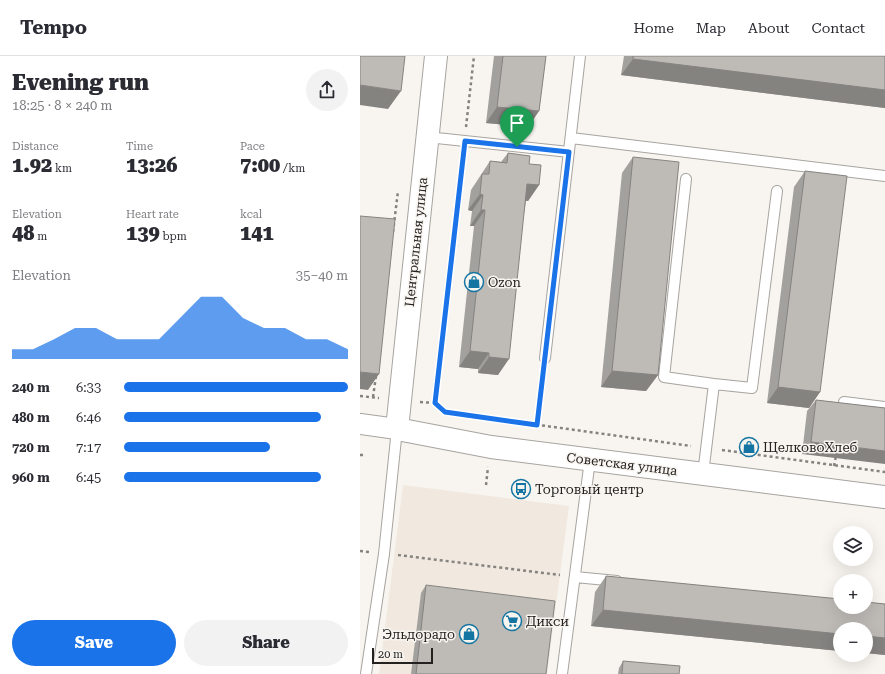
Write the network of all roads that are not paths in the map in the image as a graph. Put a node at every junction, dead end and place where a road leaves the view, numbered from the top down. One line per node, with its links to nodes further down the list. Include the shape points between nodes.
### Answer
1 (436, 56): 3 (street, Центральная улица)
2 (580, 56): 4 (lane)
3 (427, 137): 5 (lane); 14 (street, Центральная улица)
4 (571, 138): 5 (lane); 6 (lane)
5 (569, 152): 9 (lane)
6 (885, 176)
7 (686, 179): 10 (lane, via 664,377)
8 (777, 191): 10 (lane, via 752,388)
9 (545, 358)
10 (714, 384): 16 (lane)
11 (844, 402): 12 (lane)
12 (885, 407)
13 (360, 424): 14 (street, Советская улица)
14 (397, 428): 15 (street, Советская улица, via 491,447); 20 (lane, via 384,554)
15 (590, 460): 16 (street, Советская улица); 18 (lane)
16 (703, 474): 17 (street, Советская улица)
17 (885, 497)
18 (575, 577): 19 (lane); 21 (lane)
19 (629, 582)
20 (366, 674)
21 (562, 674)

